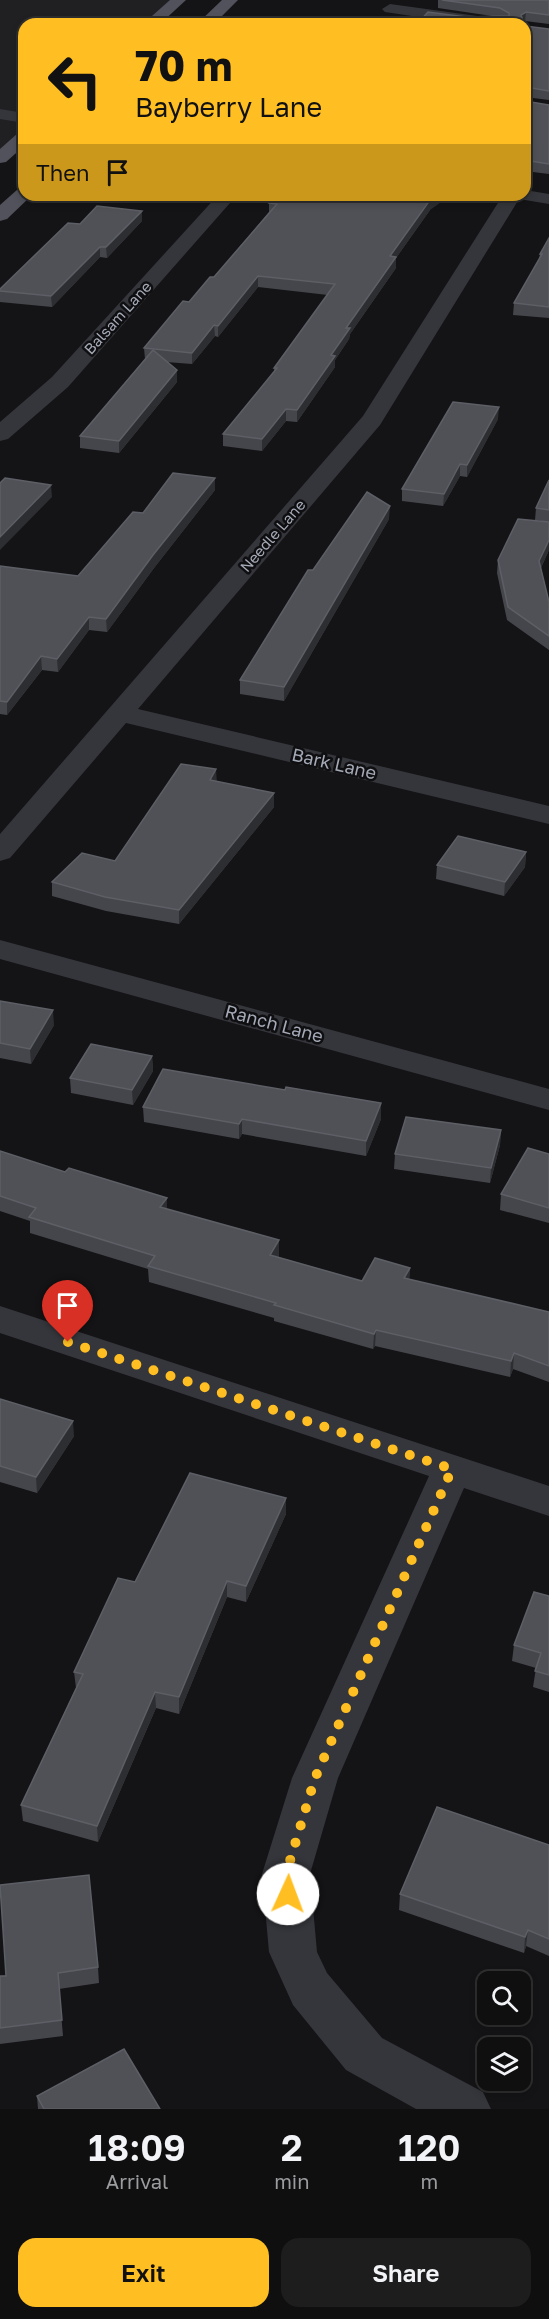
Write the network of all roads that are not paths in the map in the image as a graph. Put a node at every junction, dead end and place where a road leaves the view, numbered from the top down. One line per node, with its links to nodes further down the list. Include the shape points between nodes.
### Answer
1 (179, 0): 4 (main road)
2 (231, 0): 5 (main road)
3 (393, 4): 6 (street); 7 (street)
4 (158, 18)
5 (212, 18)
6 (382, 18)
7 (467, 18)
8 (0, 114): 9 (street)
9 (18, 117)
10 (18, 124): 11 (street)
11 (0, 125)
12 (18, 142): 13 (main road)
13 (0, 158)
14 (531, 196): 16 (street)
15 (18, 198): 19 (main road)
16 (549, 199)
17 (223, 201): 20 (street, Balsam Lane, via 60,382)
18 (508, 201): 21 (street, Needle Lane, via 372,420)
19 (0, 215)
20 (0, 434)
21 (120, 713): 22 (street, Bark Lane); 23 (street, Needle Lane)
22 (549, 814)
23 (0, 852)
24 (0, 949): 25 (street, Ranch Lane)
25 (549, 1100)
26 (0, 1319): 27 (street)
27 (452, 1469): 28 (street); 29 (street, via 315,1778 286,1874 293,1952 310,1989 364,2054)
28 (549, 1502)
29 (465, 2109)

